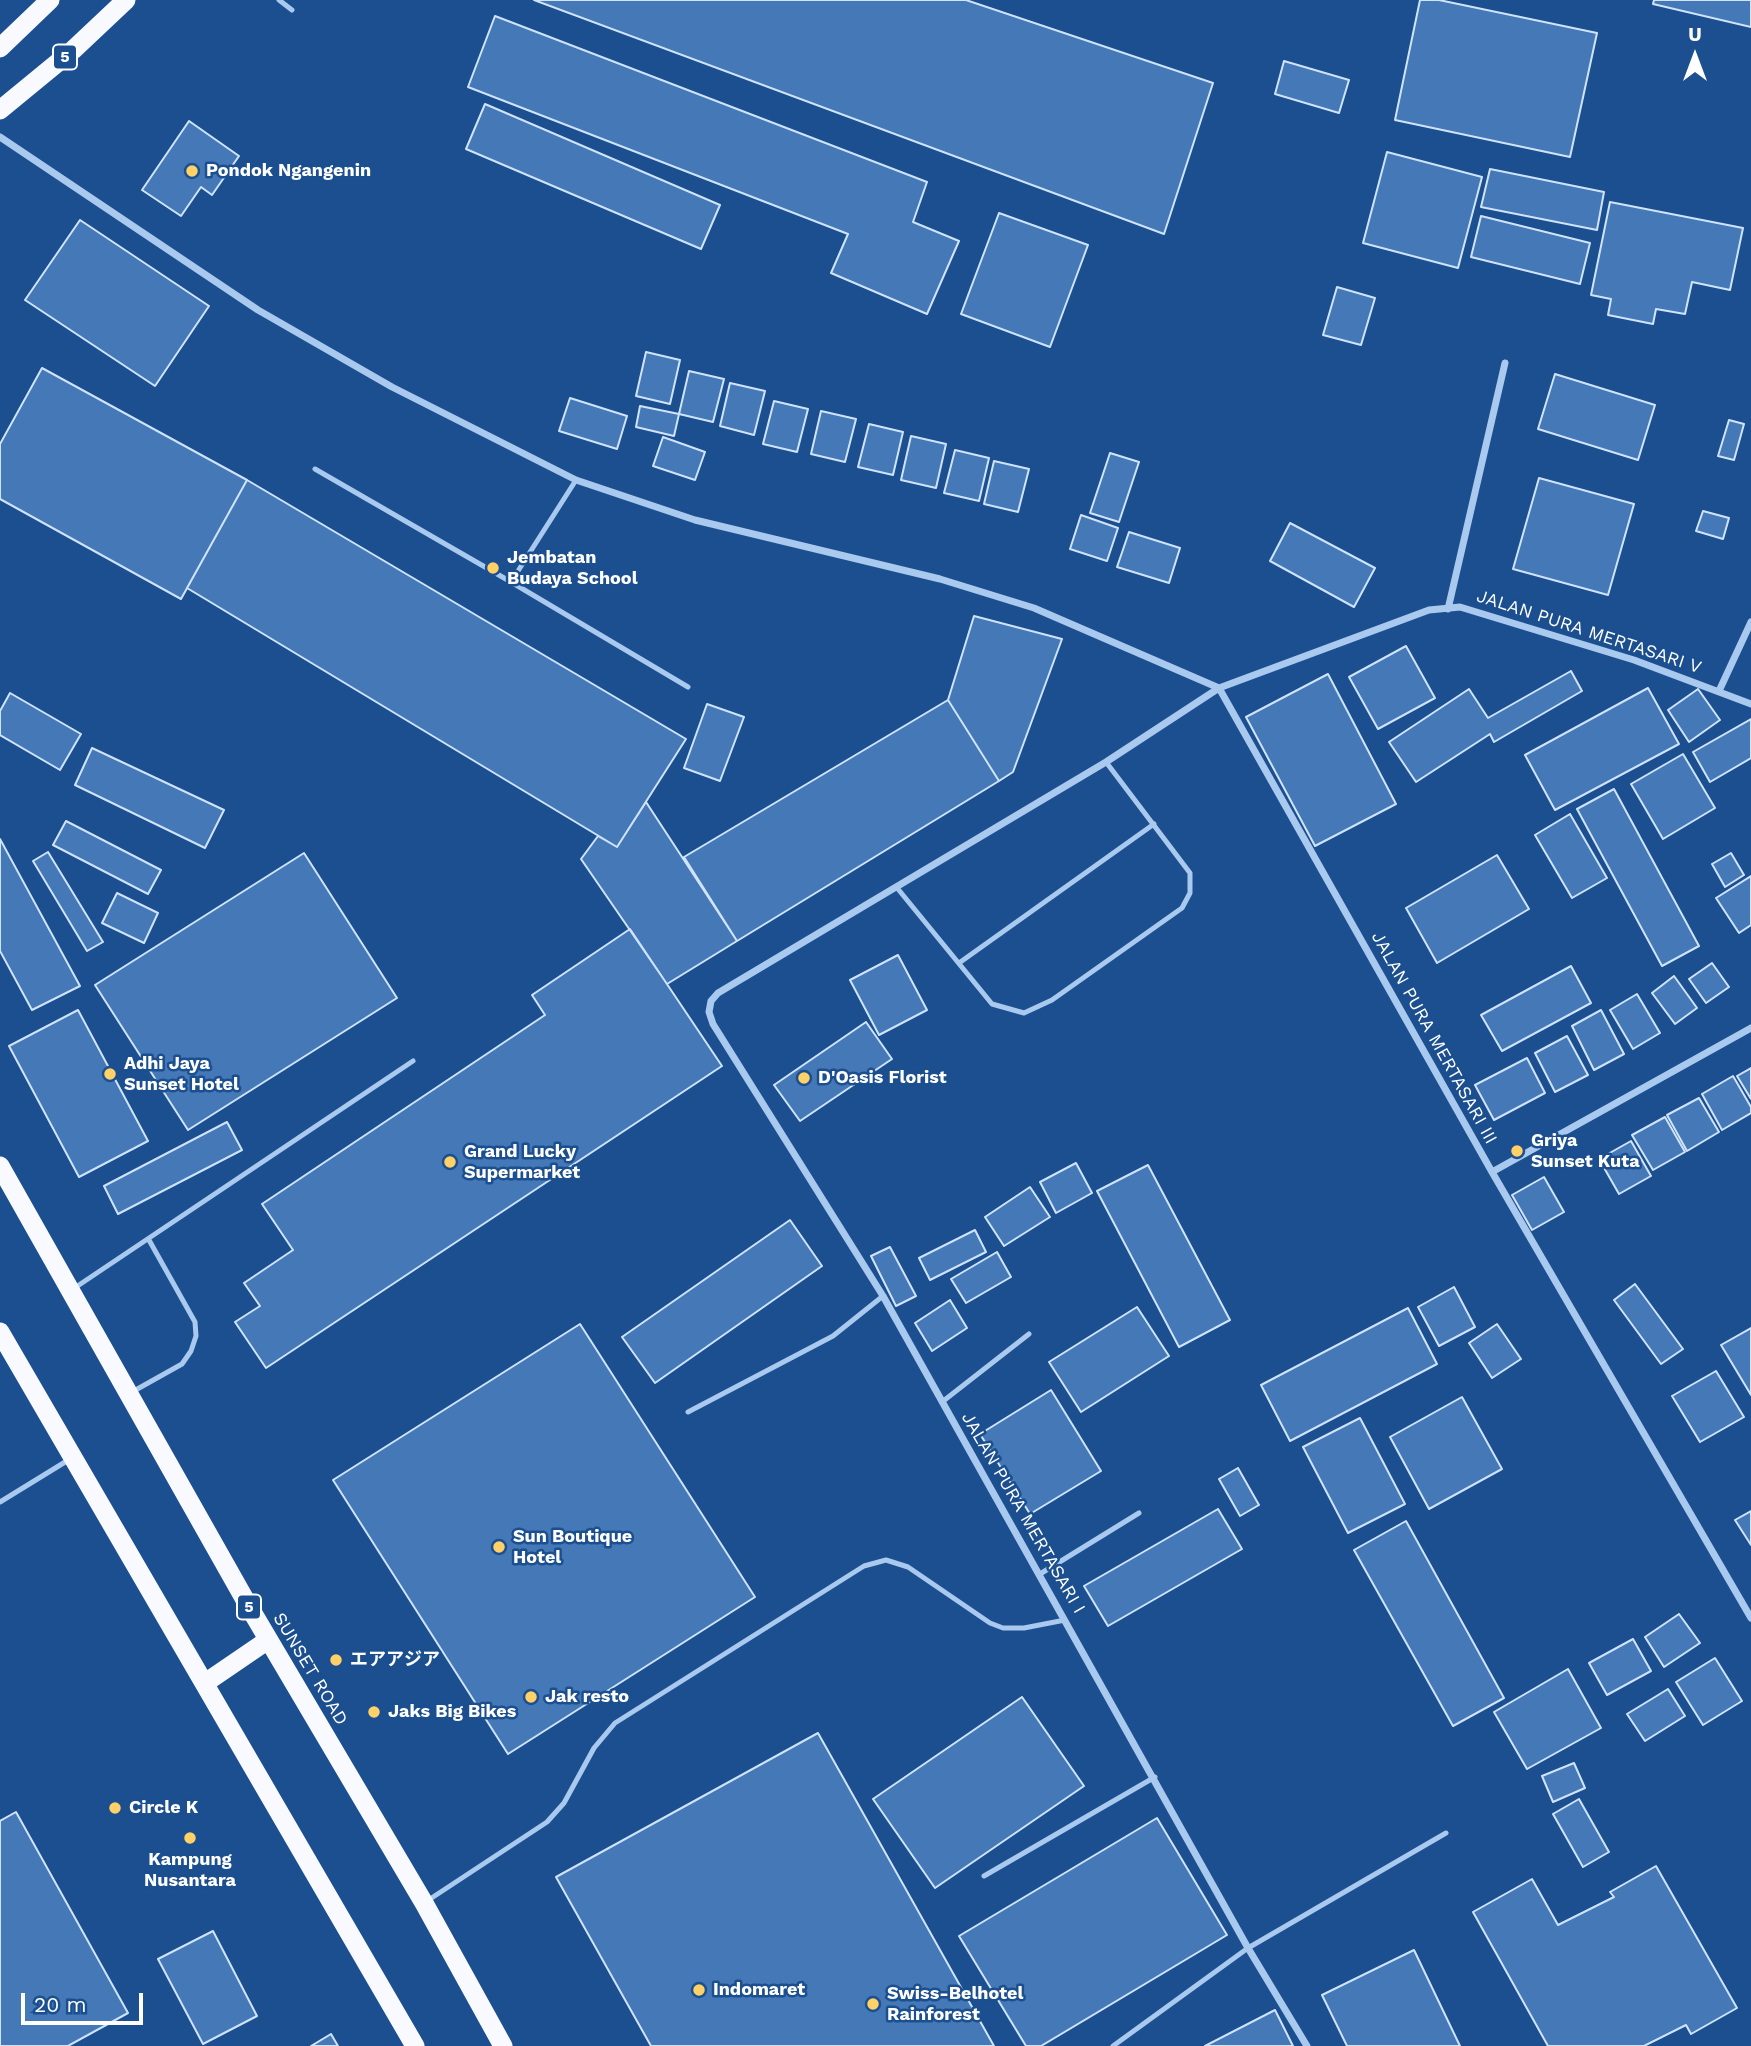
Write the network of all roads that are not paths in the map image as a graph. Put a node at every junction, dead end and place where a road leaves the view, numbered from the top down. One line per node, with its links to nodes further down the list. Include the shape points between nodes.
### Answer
1 (50, 0): 5 (highway)
2 (126, 0): 6 (highway, 5)
3 (279, 0): 4 (lane)
4 (292, 10)
5 (0, 48)
6 (0, 110)
7 (0, 137): 10 (street, via 258,310 392,387)
8 (1505, 363): 12 (street)
9 (314, 469): 11 (lane)
10 (576, 480): 11 (lane); 15 (street, via 695,520 940,579 1034,608)
11 (511, 582): 14 (lane)
12 (1448, 609): 15 (street, JALAN PURA MERTASARI V, via 1429,610); 16 (street, JALAN PURA MERTASARI V, via 1460,607)
13 (1751, 622): 16 (street)
14 (688, 687)
15 (1219, 688): 18 (street, JALAN PURA MERTASARI V); 26 (street, JALAN PURA MERTASARI III)
16 (1719, 691): 17 (street, JALAN PURA MERTASARI V)
17 (1751, 704)
18 (1106, 762): 19 (lane); 20 (street, JALAN PURA MERTASARI V)
19 (1154, 824): 21 (lane); 21 (lane, via 1190,873 1190,893 1182,908 1052,1000 1024,1013 992,1004)
20 (898, 889): 21 (lane); 22 (street, JALAN PURA MERTASARI V)
21 (959, 964)
22 (711, 1001): 29 (street, JALAN PURA MERTASARI I, via 713,1024)
23 (1751, 1028): 26 (street)
24 (413, 1062): 27 (lane)
25 (0, 1166): 28 (highway, SUNSET ROAD / 5)
26 (1492, 1172): 39 (street, JALAN PURA MERTASARI III)
27 (149, 1241): 28 (lane); 32 (lane, via 195,1322 196,1336 182,1364)
28 (70, 1291): 32 (highway, SUNSET ROAD / 5)
29 (883, 1296): 33 (street, JALAN PURA MERTASARI I); 34 (lane, via 833,1336)
30 (0, 1332): 35 (highway)
31 (1029, 1334): 33 (lane)
32 (128, 1394): 41 (highway, SUNSET ROAD / 5)
33 (942, 1402): 38 (street, JALAN PURA MERTASARI I)
34 (688, 1412)
35 (73, 1458): 36 (lane); 42 (highway)
36 (0, 1502)
37 (1139, 1513): 38 (lane)
38 (1040, 1574): 40 (street, JALAN PURA MERTASARI I)
39 (1751, 1618)
40 (1066, 1620): 43 (street, JALAN PURA MERTASARI I); 46 (lane, via 1024,1629 1003,1628 908,1567 886,1560 864,1566 615,1723 547,1822)
41 (268, 1640): 42 (highway); 46 (highway, SUNSET ROAD / 5)
42 (205, 1683): 48 (highway)
43 (1155, 1777): 45 (lane); 47 (street, JALAN PURA MERTASARI I)
44 (1446, 1833): 47 (lane)
45 (984, 1875)
46 (424, 1903): 49 (highway, SUNSET ROAD / 5)
47 (1248, 1948): 50 (lane); 51 (street, JALAN PURA MERTASARI I)
48 (415, 2046)
49 (503, 2046)
50 (1114, 2046)
51 (1307, 2046)

